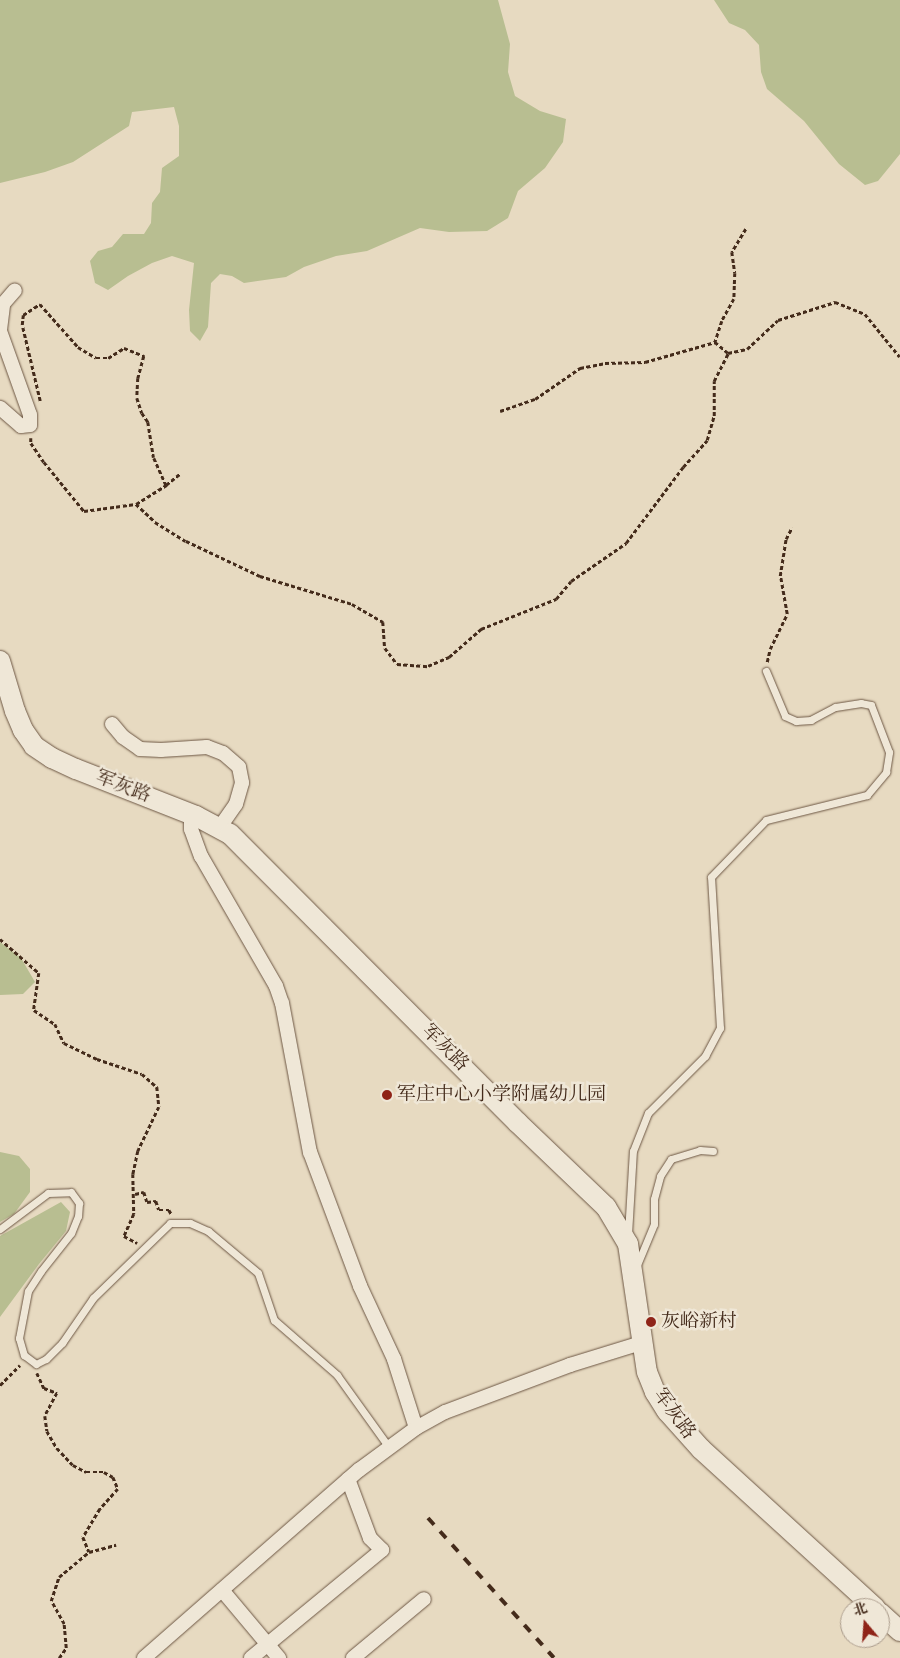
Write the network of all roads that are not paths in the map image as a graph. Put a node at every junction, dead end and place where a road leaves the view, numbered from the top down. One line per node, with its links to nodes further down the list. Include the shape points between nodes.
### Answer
1 (15, 290): 2 (street, via 3,304)
2 (0, 330): 3 (street, via 30,415 30,425 21,426)
3 (0, 408)
4 (0, 665): 7 (street, 军灰路, via 23,730 34,746 76,769)
5 (766, 671): 11 (lane, via 784,716 796,721 810,720 835,707 861,703 871,705 889,752 886,772 867,795 766,820 711,877 720,1028 705,1056 648,1113 633,1151)
6 (112, 724): 8 (street, via 140,749 207,747 223,753 239,767 242,783 236,804)
7 (191, 814): 8 (street, 军灰路); 14 (street, via 191,829 201,856 276,986 310,1152 360,1286 394,1359)
8 (220, 827): 11 (street, 军灰路, via 606,1207)
9 (713, 1152): 12 (lane, via 700,1150 671,1159 660,1176 654,1199 654,1224)
10 (0, 1230): 15 (lane, via 48,1193 71,1192 79,1203 71,1233 28,1291 19,1338 24,1355 36,1364 62,1343 93,1298 170,1223 190,1223 208,1231 258,1273 274,1320 337,1375)
11 (628, 1244): 12 (street, 军灰路)
12 (634, 1272): 13 (street, 军灰路)
13 (641, 1343): 14 (street, via 561,1368 445,1412); 18 (street, 军灰路, via 655,1392 683,1431)
14 (416, 1428): 15 (street)
15 (388, 1446): 16 (street)
16 (348, 1479): 17 (street); 22 (street, via 370,1538 382,1550)
17 (222, 1590): 22 (street); 23 (street)
18 (864, 1598)
19 (424, 1599): 26 (street)
20 (890, 1622): 21 (street)
21 (900, 1631)
22 (268, 1644): 24 (street); 25 (street)
23 (144, 1658)
24 (251, 1658)
25 (279, 1658)
26 (353, 1658)

